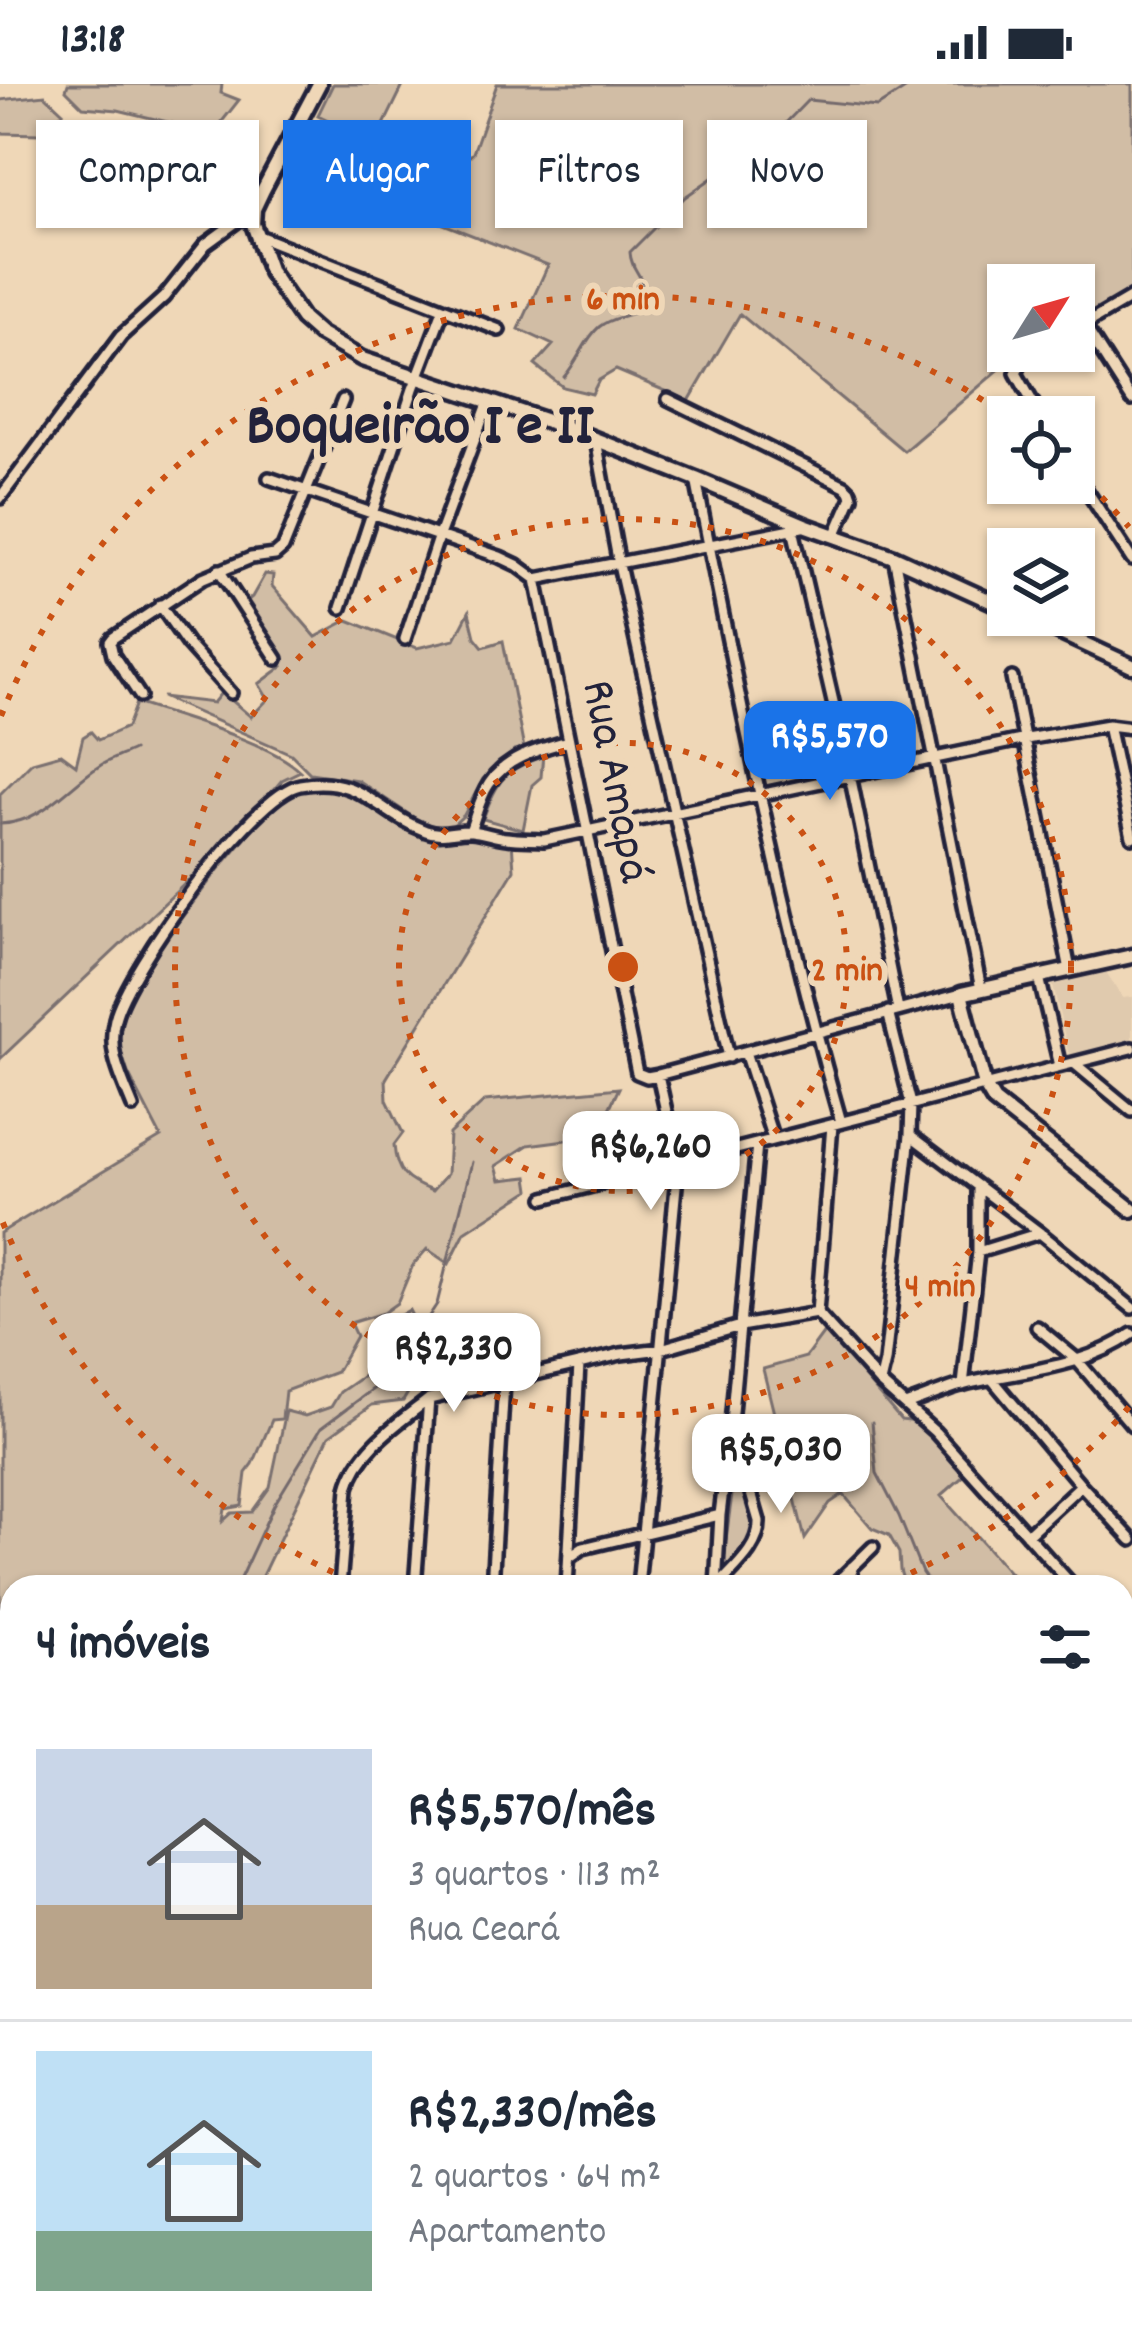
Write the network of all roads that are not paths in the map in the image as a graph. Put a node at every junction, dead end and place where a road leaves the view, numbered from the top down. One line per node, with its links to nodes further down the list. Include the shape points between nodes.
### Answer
1 (319, 84): 2 (street)
2 (259, 199)
3 (228, 228): 20 (street, via 122,336)
4 (254, 228): 5 (street)
5 (256, 235): 7 (street); 11 (street, via 270,272 319,334)
6 (1132, 297): 8 (street)
7 (443, 310): 9 (street); 11 (street)
8 (1095, 319)
9 (499, 331)
10 (1095, 350): 14 (street)
11 (418, 377): 15 (street); 22 (street)
12 (668, 399): 24 (street, via 850,490)
13 (344, 400): 19 (street)
14 (1132, 400)
15 (489, 401): 16 (street); 25 (street)
16 (596, 440): 18 (street); 29 (street)
17 (269, 478): 19 (street)
18 (696, 479): 23 (street); 26 (street)
19 (305, 492): 22 (street); 30 (street, via 284,548)
20 (0, 498)
21 (1095, 503): 28 (street)
22 (373, 515): 25 (street); 34 (street)
23 (800, 527): 24 (street); 26 (street); 47 (street)
24 (835, 536): 27 (street)
25 (438, 538): 31 (street, via 500,557); 36 (street)
26 (708, 547): 29 (street); 48 (street)
27 (894, 557): 32 (street); 46 (street)
28 (1132, 560)
29 (619, 565): 31 (street); 49 (street)
30 (219, 570): 33 (street); 37 (street)
31 (536, 579): 45 (street, Rua Amapá)
32 (987, 599)
33 (160, 605): 40 (street); 41 (street, via 110,642)
34 (341, 608)
35 (1067, 636): 38 (street)
36 (405, 639)
37 (277, 659)
38 (1132, 666)
39 (1012, 678): 44 (street)
40 (231, 693)
41 (140, 696)
42 (1108, 725): 43 (street); 44 (street); 52 (street)
43 (1132, 728)
44 (1026, 739): 46 (street); 54 (street)
45 (568, 741): 50 (street, via 507,765 489,783); 51 (street, Rua Amapá)
46 (936, 759): 47 (street); 56 (street)
47 (850, 775): 48 (street); 58 (street)
48 (761, 795): 49 (street); 59 (street)
49 (673, 814): 51 (street); 62 (street)
50 (470, 831): 51 (street, via 544,840); 68 (street, via 429,833 357,788 302,784 282,791 213,865 130,982 111,1046)
51 (587, 832): 65 (street, Rua Amapá, via 634,1069)
52 (1132, 837)
53 (1132, 956): 54 (street)
54 (1070, 970): 55 (street)
55 (1039, 977): 56 (street); 64 (street)
56 (981, 989): 57 (street)
57 (961, 994): 58 (street); 66 (street)
58 (893, 1011): 59 (street); 67 (street)
59 (815, 1032): 61 (street); 70 (street)
60 (1132, 1048): 63 (street)
61 (745, 1052): 62 (street); 72 (street)
62 (729, 1057): 65 (street)
63 (1074, 1063): 64 (street); 69 (street)
64 (1060, 1066): 66 (street)
65 (658, 1076): 74 (street)
66 (985, 1086): 67 (street); 77 (street)
67 (911, 1104): 70 (street); 71 (street)
68 (133, 1107)
69 (1132, 1111)
70 (837, 1124): 72 (street); 81 (street)
71 (910, 1135): 75 (street); 90 (street)
72 (773, 1139): 73 (street)
73 (757, 1144): 74 (street); 82 (street)
74 (678, 1165): 76 (street); 85 (street)
75 (978, 1186): 78 (street); 79 (street)
76 (545, 1198)
77 (1132, 1210)
78 (1040, 1233): 79 (street); 80 (street)
79 (978, 1252): 91 (street)
80 (1132, 1309)
81 (817, 1313): 82 (street); 90 (street)
82 (740, 1326): 85 (street); 94 (street)
83 (1036, 1327): 86 (street)
84 (1132, 1334): 86 (street)
85 (661, 1349): 87 (street); 98 (street)
86 (1077, 1360): 88 (street); 95 (street)
87 (579, 1365): 89 (street); 102 (street)
88 (992, 1379): 91 (street); 96 (street)
89 (504, 1382): 92 (street); 106 (street)
90 (880, 1384): 93 (street)
91 (963, 1384): 93 (street)
92 (429, 1399): 104 (street, via 352,1472); 105 (street)
93 (905, 1405): 99 (street)
94 (731, 1424): 97 (street); 110 (street, via 759,1534)
95 (1132, 1425)
96 (1082, 1485): 99 (street); 100 (street)
97 (720, 1514): 98 (street); 109 (street)
98 (643, 1533): 102 (street); 108 (street)
99 (1027, 1535): 113 (street)
100 (1132, 1540)
101 (873, 1547): 103 (street)
102 (570, 1558): 107 (street)
103 (852, 1567): 111 (street); 112 (street)
104 (341, 1575)
105 (416, 1575)
106 (493, 1575)
107 (568, 1575)
108 (639, 1575)
109 (717, 1575)
110 (728, 1575)
111 (844, 1575)
112 (852, 1575)
113 (1063, 1575)

